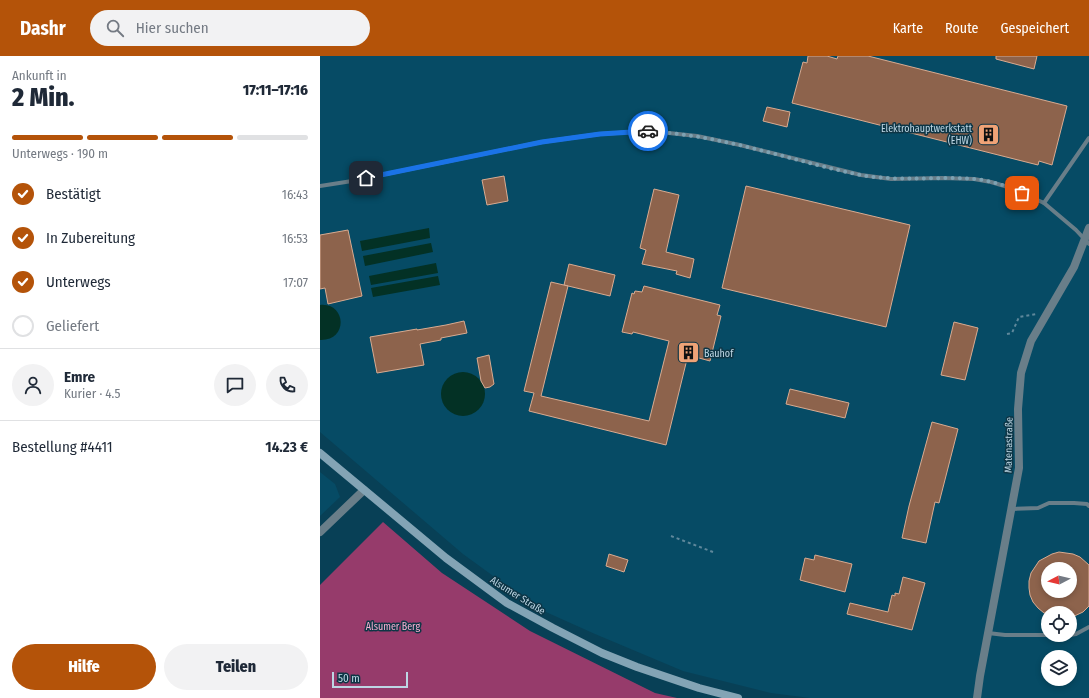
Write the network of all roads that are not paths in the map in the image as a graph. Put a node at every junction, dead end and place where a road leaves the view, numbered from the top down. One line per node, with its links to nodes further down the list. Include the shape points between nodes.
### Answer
1 (1089, 138): 3 (lane)
2 (320, 186): 3 (lane, via 542,142 600,134 650,131 697,136 862,175 891,179 942,178 991,182)
3 (1044, 203): 5 (lane)
4 (1089, 228): 9 (street, Matenastraße, via 1074,267 1031,341 1022,373 1018,409 1019,468)
5 (1089, 244)
6 (320, 453): 7 (street, Alsumer Straße)
7 (364, 490): 10 (street); 15 (street, Alsumer Straße, via 452,563 508,602 553,628 602,653 637,667)
8 (1089, 506): 9 (lane, via 1049,503 1038,508)
9 (1011, 509): 12 (street, Matenastraße)
10 (320, 532)
11 (1089, 627): 13 (lane)
12 (987, 633): 14 (lane); 16 (street, Matenastraße)
13 (1077, 633)
14 (1041, 635)
15 (738, 698)
16 (977, 698)

